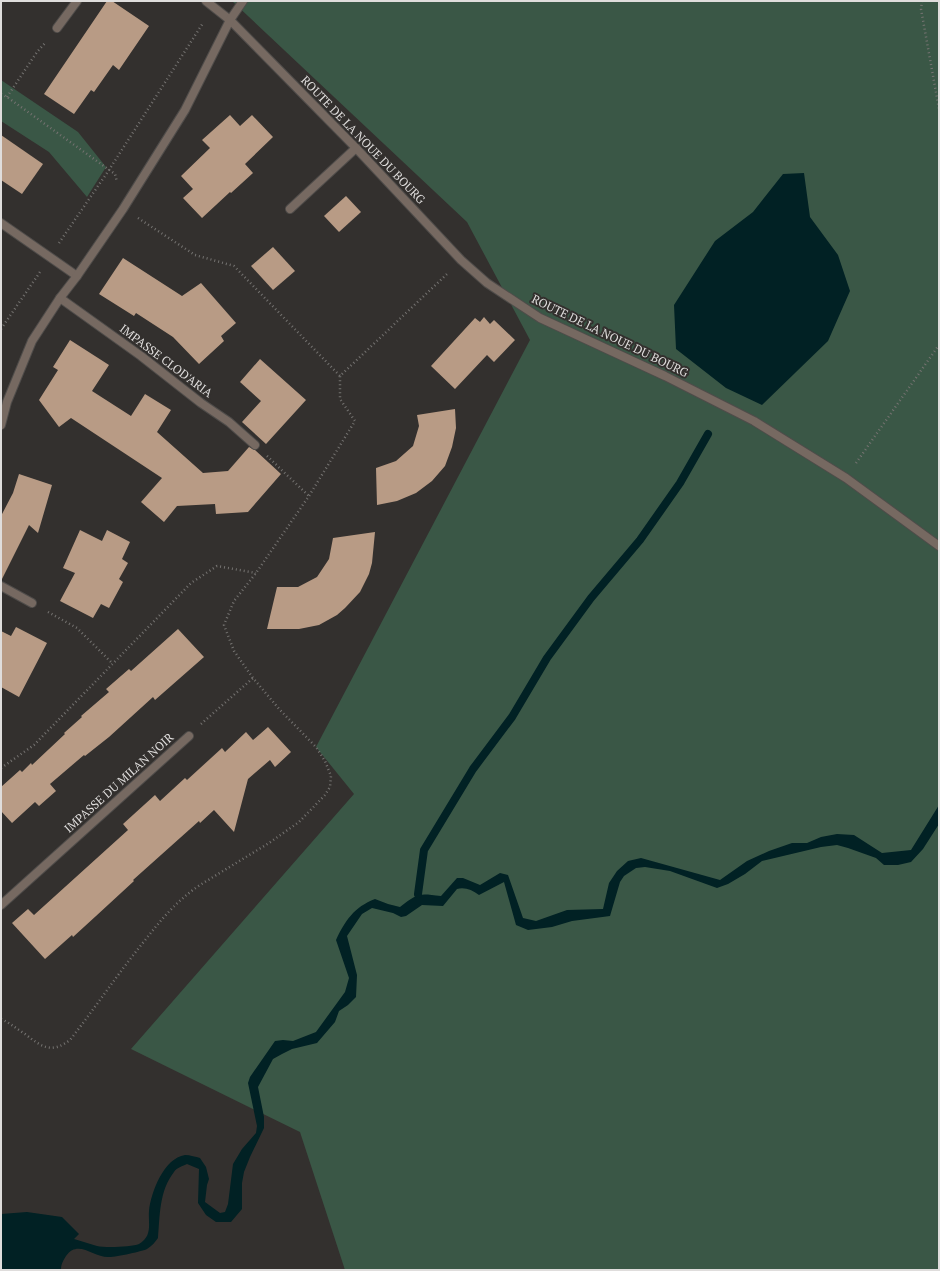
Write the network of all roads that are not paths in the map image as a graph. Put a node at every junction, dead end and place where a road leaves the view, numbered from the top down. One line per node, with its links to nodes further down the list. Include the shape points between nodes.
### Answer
1 (77, 1): 5 (street)
2 (206, 1): 4 (street, ROUTE DE LA NOUE DU BOURG)
3 (243, 1): 4 (street)
4 (230, 20): 6 (street, ROUTE DE LA NOUE DU BOURG); 9 (street, via 185,110 123,209)
5 (57, 28)
6 (356, 148): 7 (street); 13 (street, ROUTE DE LA NOUE DU BOURG, via 461,260 487,283 540,318 754,421 846,478)
7 (290, 209)
8 (1, 223): 9 (street)
9 (77, 276): 10 (street)
10 (60, 298): 11 (street, via 32,341 7,402); 12 (street, IMPASSE CLOD'ARIA, via 229,422)
11 (1, 425)
12 (256, 445)
13 (939, 546)
14 (1, 586): 15 (street)
15 (32, 603)
16 (189, 736): 17 (street, IMPASSE DU MILAN NOIR)
17 (1, 905)

